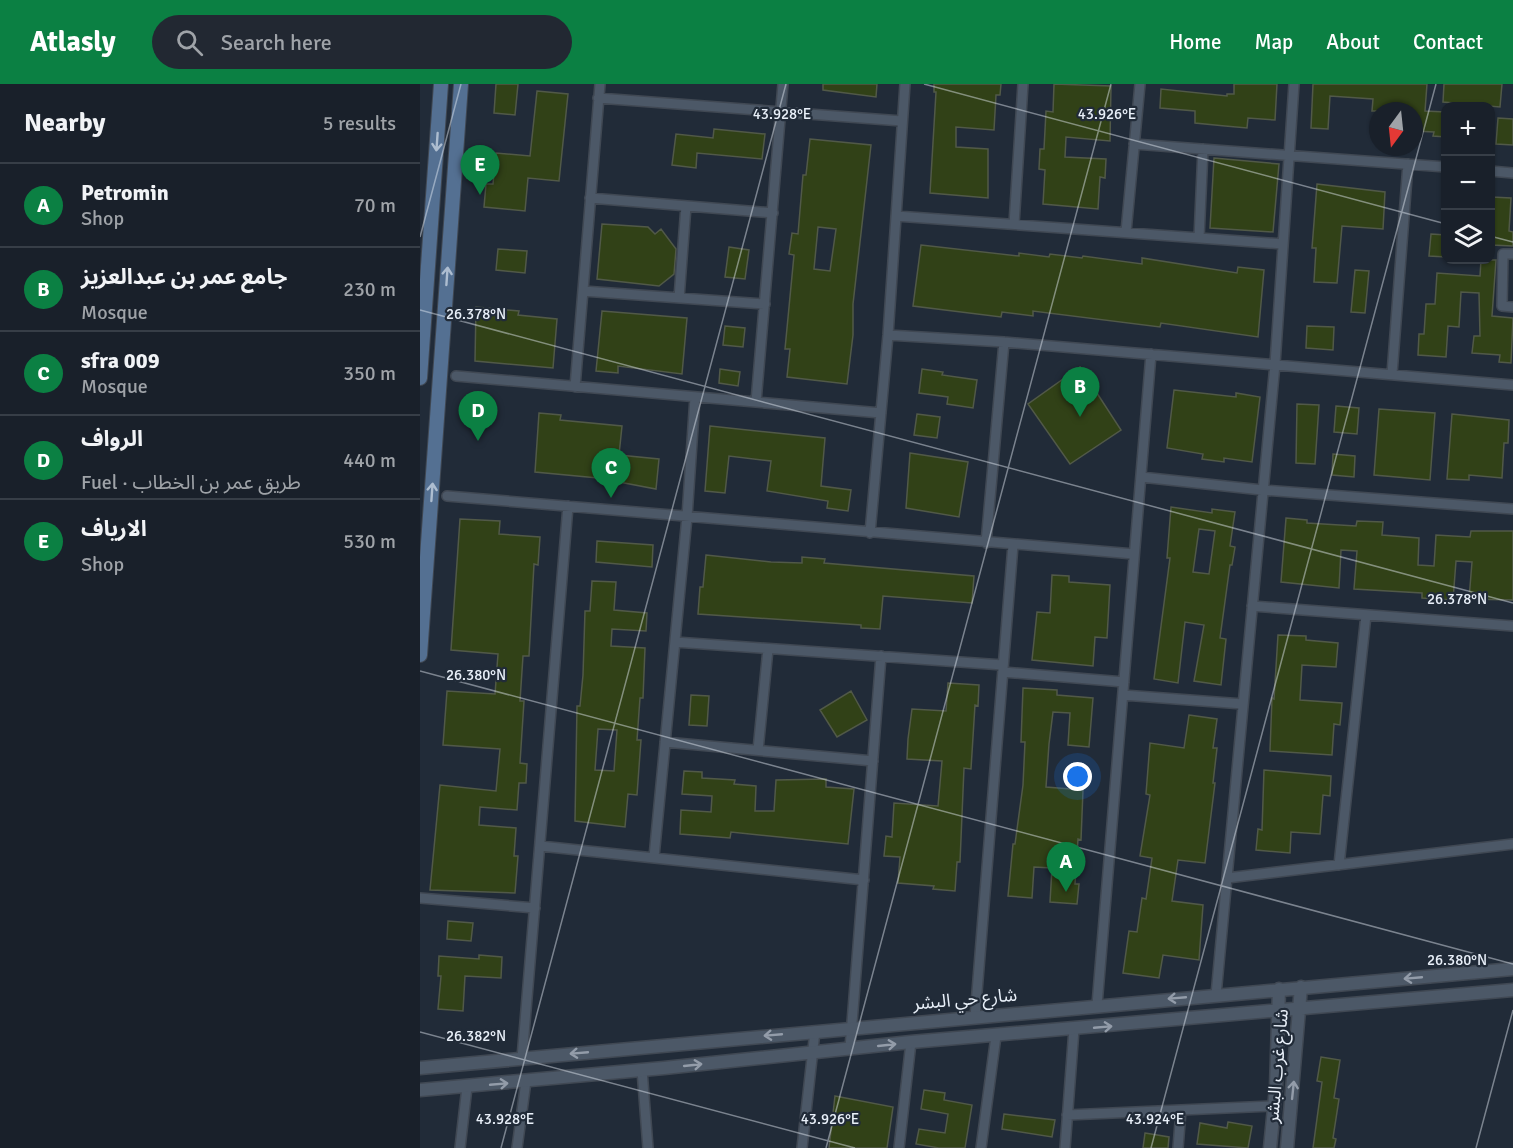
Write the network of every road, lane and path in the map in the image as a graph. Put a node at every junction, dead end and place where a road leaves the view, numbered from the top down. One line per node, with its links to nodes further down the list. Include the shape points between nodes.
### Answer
1 (441, 84): 38 (main road, one-way to 38)
2 (461, 84): 59 (main road, one-way to 2)
3 (600, 84): 9 (street)
4 (783, 84): 10 (street)
5 (905, 84): 11 (street)
6 (1023, 84): 23 (street)
7 (1140, 84): 12 (street)
8 (1294, 84): 14 (street)
9 (598, 98): 10 (street); 19 (street)
10 (782, 112): 11 (street); 21 (street)
11 (902, 121): 22 (street)
12 (1134, 144): 13 (street); 24 (street)
13 (1203, 149): 14 (street); 25 (street)
14 (1288, 155): 15 (street); 26 (street)
15 (1408, 164): 16 (street); 36 (street)
16 (1441, 167)
17 (1495, 171): 18 (street)
18 (1513, 173)
19 (590, 198): 20 (street); 28 (street)
20 (687, 206): 21 (street); 29 (street)
21 (773, 213): 30 (street)
22 (896, 216): 23 (street); 32 (street)
23 (1014, 224): 24 (street)
24 (1126, 232): 25 (street)
25 (1199, 238): 26 (street)
26 (1282, 244): 35 (street)
27 (1513, 254): 31 (street, via 1503,254 1502,306)
28 (583, 291): 29 (street); 40 (street)
29 (679, 298): 30 (street)
30 (765, 304): 42 (street)
31 (1513, 307)
32 (888, 335): 33 (street); 43 (street)
33 (1004, 342): 34 (street); 51 (street)
34 (1151, 354): 35 (street); 44 (street)
35 (1275, 364): 36 (street); 45 (street)
36 (1392, 374): 39 (street)
37 (456, 376): 40 (street)
38 (420, 378)
39 (1513, 385)
40 (575, 387): 41 (street)
41 (695, 397): 42 (street); 49 (street)
42 (756, 402): 43 (street)
43 (881, 413): 50 (street)
44 (1141, 477): 45 (street); 53 (street)
45 (1262, 490): 48 (street); 54 (street)
46 (447, 496): 47 (street)
47 (568, 506): 49 (street); 69 (street)
48 (1513, 509)
49 (687, 517): 50 (street); 57 (street)
50 (870, 533): 51 (street)
51 (986, 543): 52 (street)
52 (1012, 545): 53 (street); 61 (street)
53 (1134, 554): 62 (street)
54 (1252, 606): 55 (street); 64 (street)
55 (1366, 615): 56 (street); 71 (street)
56 (1513, 626)
57 (675, 642): 58 (street); 65 (street)
58 (768, 649): 60 (street); 66 (street)
59 (420, 655)
60 (881, 656): 61 (street); 67 (street)
61 (1003, 668): 62 (street); 84 (street)
62 (1124, 682): 63 (street)
63 (1123, 695): 64 (street); 81 (street)
64 (1243, 704): 72 (street)
65 (665, 742): 66 (street); 70 (street)
66 (758, 750): 67 (street)
67 (873, 761): 73 (street)
68 (1513, 844): 71 (street)
69 (540, 846): 70 (street); 75 (street)
70 (654, 857): 73 (street)
71 (1339, 865): 72 (street)
72 (1227, 878): 80 (street)
73 (864, 880): 85 (street)
74 (420, 898): 75 (street)
75 (535, 908): 92 (street)
76 (1513, 969): 77 (street, شارع حي البشر, one-way to 77)
77 (1300, 987): 78 (street, شارع حي البشر); 82 (street, شارع غرب البشر)
78 (1280, 989): 80 (street, شارع حي البشر); 83 (street)
79 (1513, 990): 82 (street)
80 (1216, 995): 81 (street, شارع حي البشر, one-way to 81)
81 (1097, 1005): 84 (street, شارع حي البشر)
82 (1301, 1009): 83 (street); 110 (street, شارع غرب البشر, one-way to 82)
83 (1280, 1012): 86 (street, one-way to 83); 98 (street)
84 (975, 1017): 85 (street, شارع حي البشر)
85 (852, 1028): 87 (street, شارع حي البشر); 90 (street)
86 (1074, 1029): 88 (street); 100 (street)
87 (815, 1031): 91 (street); 92 (street, شارع حي البشر, one-way to 92)
88 (996, 1035): 89 (street); 106 (street)
89 (911, 1042): 90 (street, one-way to 89); 105 (street)
90 (850, 1048): 91 (street)
91 (813, 1052): 94 (street, one-way to 91); 104 (street)
92 (522, 1058): 93 (street, شارع حي البشر)
93 (420, 1068)
94 (642, 1070): 95 (street); 103 (street)
95 (526, 1081): 96 (street, one-way to 95); 102 (street)
96 (467, 1087): 97 (street); 101 (street)
97 (420, 1090)
98 (1274, 1106): 99 (street); 109 (street)
99 (1181, 1110): 100 (street); 108 (street)
100 (1067, 1115): 107 (street)
101 (460, 1148)
102 (517, 1148)
103 (648, 1148)
104 (802, 1148)
105 (899, 1148)
106 (981, 1148)
107 (1065, 1148)
108 (1178, 1148)
109 (1270, 1148)
110 (1287, 1148)

